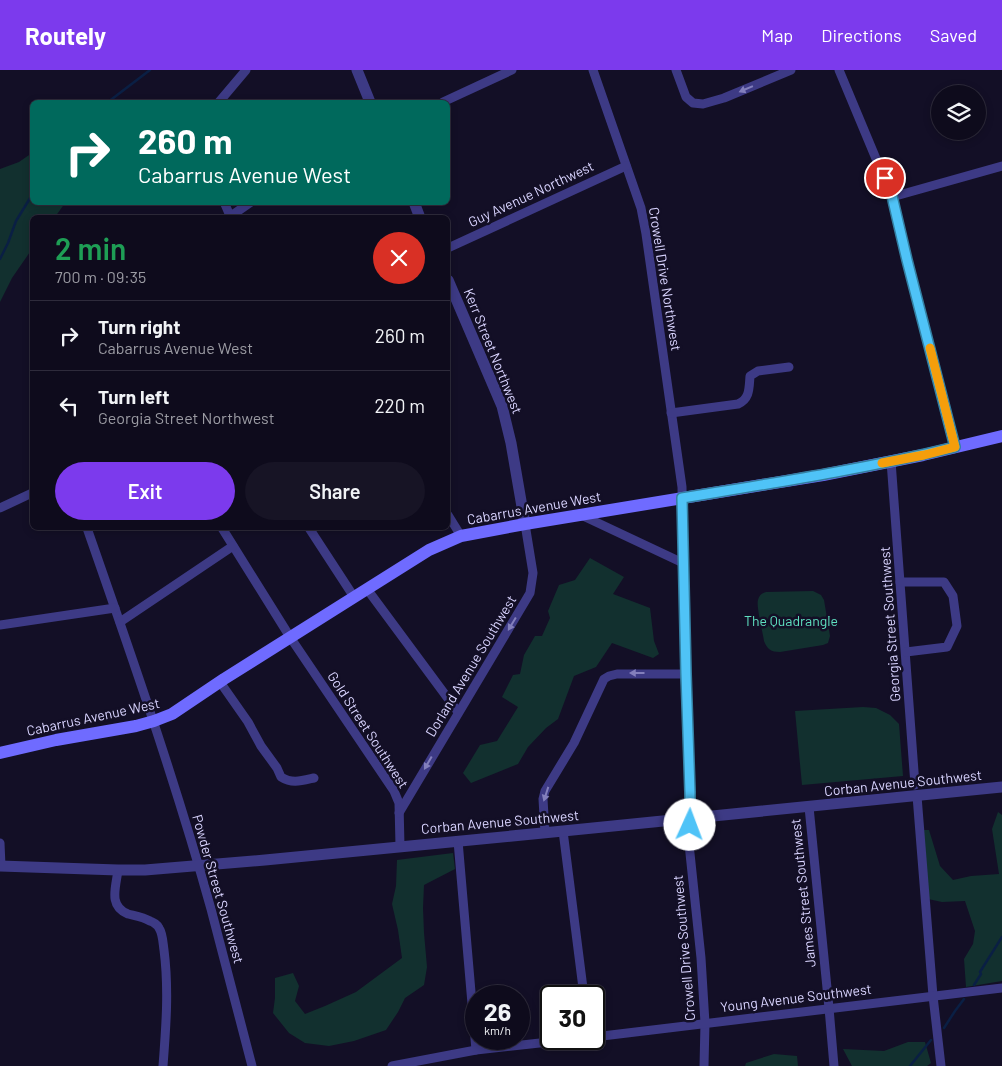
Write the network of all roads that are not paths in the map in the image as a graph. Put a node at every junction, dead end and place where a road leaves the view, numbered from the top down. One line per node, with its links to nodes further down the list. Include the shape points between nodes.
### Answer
1 (357, 70): 9 (street)
2 (512, 70): 10 (street)
3 (593, 70): 11 (street, Crowell Drive Northwest)
4 (676, 70): 5 (street, one-way to 4, via 704,104 693,103 686,97)
5 (791, 70)
6 (839, 70): 13 (street)
7 (243, 71): 8 (street)
8 (221, 100)
9 (369, 100)
10 (447, 100)
11 (626, 166): 16 (street, Guy Avenue Northwest); 19 (street, Crowell Drive Northwest, via 641,208 646,234)
12 (1002, 166): 13 (street)
13 (892, 196): 21 (street)
14 (248, 205): 15 (street)
15 (233, 215)
16 (450, 247)
17 (450, 285): 28 (street, Kerr Street Northwest, via 502,406)
18 (789, 366): 19 (street, via 750,376 744,402)
19 (671, 413): 24 (street, Crowell Drive Northwest)
20 (1002, 436): 21 (main road, Cabarrus Avenue West)
21 (955, 447): 22 (main road, Cabarrus Avenue West)
22 (891, 461): 24 (main road, Cabarrus Avenue West); 35 (street, Georgia Street Southwest)
23 (30, 493): 25 (street)
24 (682, 498): 26 (main road, Cabarrus Avenue West); 34 (street, Crowell Drive Southwest)
25 (0, 508)
26 (581, 515): 28 (main road, Cabarrus Avenue West); 34 (street)
27 (450, 518): 32 (street)
28 (525, 524): 32 (main road, Cabarrus Avenue West); 45 (street, Dorland Avenue Southwest, one-way to 45, via 533,580 528,598)
29 (88, 530): 38 (street, Powder Street Southwest)
30 (223, 530): 33 (street, Gold Street Southwest)
31 (310, 530): 37 (street)
32 (461, 536): 36 (main road, Cabarrus Avenue West, via 429,550)
33 (233, 546): 39 (street); 41 (street, Gold Street Southwest)
34 (683, 563): 43 (street, Crowell Drive Southwest)
35 (900, 582): 42 (street, Georgia Street Southwest); 42 (street, via 944,582 953,596 958,626 947,647)
36 (367, 589): 37 (main road, Cabarrus Avenue West); 45 (street)
37 (354, 597): 41 (main road, Cabarrus Avenue West)
38 (115, 608): 39 (street, Powder Street Southwest); 40 (street)
39 (120, 622): 46 (street, Powder Street Southwest)
40 (0, 625)
41 (290, 637): 44 (main road, Cabarrus Avenue West); 52 (street, Gold Street Southwest, via 394,791)
42 (906, 652): 50 (street, Georgia Street Southwest)
43 (686, 674): 53 (street, Crowell Drive Southwest); 55 (street, one-way to 55, via 623,674 604,679 574,743 546,791 543,799)
44 (220, 682): 46 (main road, Cabarrus Avenue West, via 172,714); 48 (street, via 280,777 287,781)
45 (458, 712): 52 (street, Dorland Avenue Southwest, one-way to 52)
46 (154, 721): 47 (main road, Cabarrus Avenue West); 59 (street, Powder Street Southwest)
47 (0, 753)
48 (314, 778)
49 (1002, 787): 50 (street, Corban Avenue Southwest)
50 (916, 791): 51 (street, Corban Avenue Southwest); 65 (street, Georgia Street Southwest)
51 (808, 807): 53 (street, Corban Avenue Southwest); 66 (street, James Street Southwest)
52 (399, 813): 58 (street, Gold Street Southwest)
53 (690, 819): 54 (street, Corban Avenue Southwest); 67 (street, Crowell Drive Southwest, via 689,844)
54 (564, 831): 55 (street, Corban Avenue Southwest); 63 (street)
55 (545, 833): 56 (street, Corban Avenue Southwest)
56 (458, 841): 58 (street, Corban Avenue Southwest); 62 (street)
57 (0, 843): 60 (street)
58 (400, 846): 59 (street, Corban Avenue Southwest)
59 (198, 865): 61 (street, Corban Avenue Southwest); 72 (street, Powder Street Southwest)
60 (1, 866): 61 (street, Corban Avenue Southwest)
61 (118, 870): 71 (street, via 115,901 119,909 153,922 159,927 163,942 167,969)
62 (470, 985)
63 (583, 985)
64 (1002, 988): 65 (street, Young Avenue Southwest)
65 (933, 996): 66 (street, Young Avenue Southwest); 76 (street, Georgia Street Southwest)
66 (829, 1008): 67 (street, Young Avenue Southwest); 75 (street, James Street Southwest)
67 (705, 1023): 68 (street, Young Avenue Southwest); 74 (street, Crowell Drive Southwest)
68 (605, 1036)
69 (476, 1050): 70 (street)
70 (418, 1063): 73 (street)
71 (163, 1066)
72 (252, 1066)
73 (392, 1066)
74 (704, 1066)
75 (834, 1066)
76 (941, 1066)

